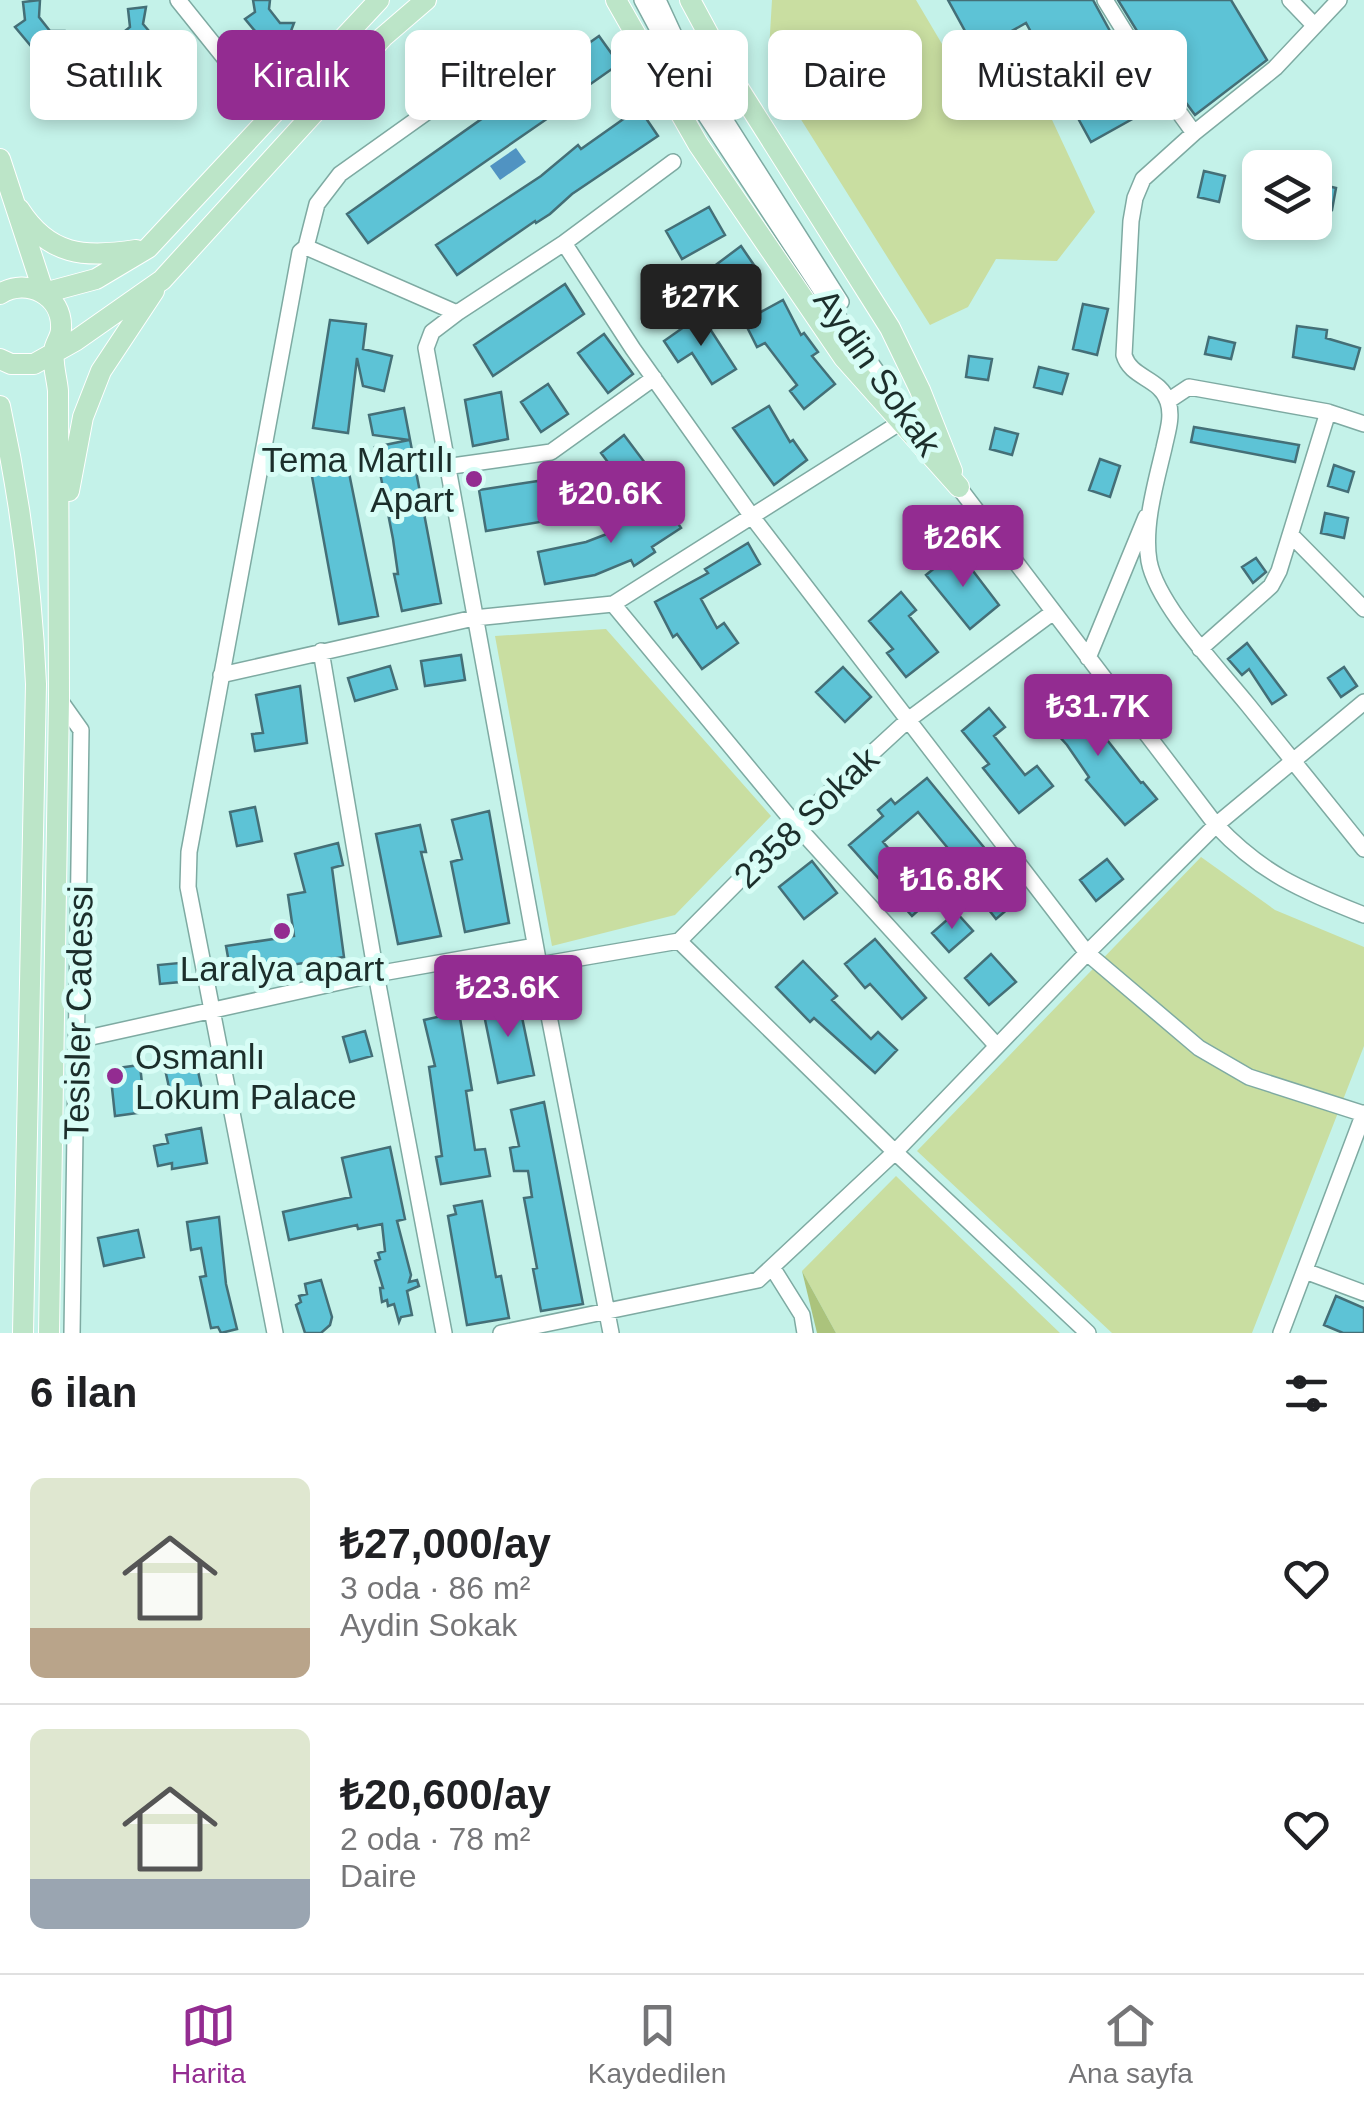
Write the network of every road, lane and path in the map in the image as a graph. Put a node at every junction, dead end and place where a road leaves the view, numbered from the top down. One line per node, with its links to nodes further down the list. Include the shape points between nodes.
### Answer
1 (178, 0): 12 (street)
2 (379, 0): 20 (main road)
3 (426, 0): 21 (main road, via 383,37)
4 (616, 0): 31 (main road, via 698,144 844,358)
5 (642, 0): 34 (street, Aydin Sokak, via 696,102)
6 (658, 0): 34 (street, via 682,52)
7 (690, 0): 34 (main road, via 890,328)
8 (1106, 0): 14 (street)
9 (1290, 0): 11 (street)
10 (1339, 0): 11 (street)
11 (1313, 24): 14 (street, via 1275,68)
12 (217, 49)
13 (416, 120): 19 (street, via 340,174 316,204)
14 (1194, 132): 28 (street, via 1143,180 1131,220 1124,355 1127,366 1160,387)
15 (0, 159): 17 (main road)
16 (674, 162): 18 (street)
17 (19, 209): 20 (main road, via 34,233 66,250 104,255); 23 (main road)
18 (564, 244): 24 (street); 27 (street)
19 (306, 247): 24 (street); 46 (street)
20 (148, 248): 23 (main road, via 96,279)
21 (162, 280): 25 (main road); 38 (main road, via 106,360 84,417)
22 (0, 294): 23 (main road, via 20,286)
23 (44, 294): 25 (main road, via 60,314)
24 (457, 313): 33 (street, via 432,332 426,348)
25 (54, 350): 26 (main road, via 22,366); 38 (main road)
26 (0, 358)
27 (654, 378): 33 (street, via 551,452); 36 (street)
28 (1168, 401): 30 (street, via 1189,387); 35 (street)
29 (0, 406): 69 (main road, via 32,596 36,684)
30 (1328, 412): 32 (street); 37 (street)
31 (901, 422): 34 (main road); 36 (street)
32 (1364, 424)
33 (445, 467): 42 (street)
34 (958, 487): 41 (street, Aydin Sokak)
35 (1153, 499): 43 (street, via 1153,578); 45 (street)
36 (753, 518): 39 (street); 49 (street)
37 (1291, 535): 40 (street); 43 (street, via 1271,586)
38 (59, 587): 47 (main road)
39 (613, 604): 42 (street); 51 (street)
40 (1364, 610)
41 (1052, 613): 45 (street, Aydin Sokak); 49 (street, 2358 Sokak)
42 (474, 618): 44 (street); 56 (street)
43 (1200, 649): 50 (street)
44 (320, 651): 46 (street); 59 (street)
45 (1088, 658): 52 (street, Aydin Sokak)
46 (222, 675): 60 (street, via 188,852 188,888)
47 (58, 700): 61 (street, Tesisler Cadessi, via 80,730); 70 (main road)
48 (1364, 702): 50 (street)
49 (908, 720): 51 (street, 2358 Sokak); 57 (street)
50 (1292, 762): 52 (street); 53 (street)
51 (794, 824): 55 (street, 2358 Sokak); 62 (street)
52 (1216, 825): 54 (street, Aydin Sokak, via 1245,855 1292,886); 57 (street)
53 (1364, 849)
54 (1364, 915)
55 (680, 941): 58 (street); 64 (street)
56 (535, 946): 58 (street); 59 (street)
57 (1086, 953): 62 (street); 63 (street, via 1200,1048 1250,1076)
58 (539, 965): 68 (street)
59 (376, 974): 60 (street); 73 (street)
60 (213, 1008): 61 (street); 72 (street)
61 (78, 1040): 71 (street, Tesisler Cadessi)
62 (998, 1046): 64 (street)
63 (1364, 1114): 66 (street)
64 (895, 1152): 65 (street); 77 (street)
65 (772, 1267): 68 (street, via 758,1280); 76 (street)
66 (1305, 1271): 67 (street); 78 (street)
67 (1364, 1293)
68 (608, 1313): 74 (street); 75 (street)
69 (23, 1333)
70 (49, 1333)
71 (72, 1333)
72 (275, 1333)
73 (444, 1333)
74 (501, 1333)
75 (612, 1333)
76 (806, 1333)
77 (1088, 1333)
78 (1282, 1333)

